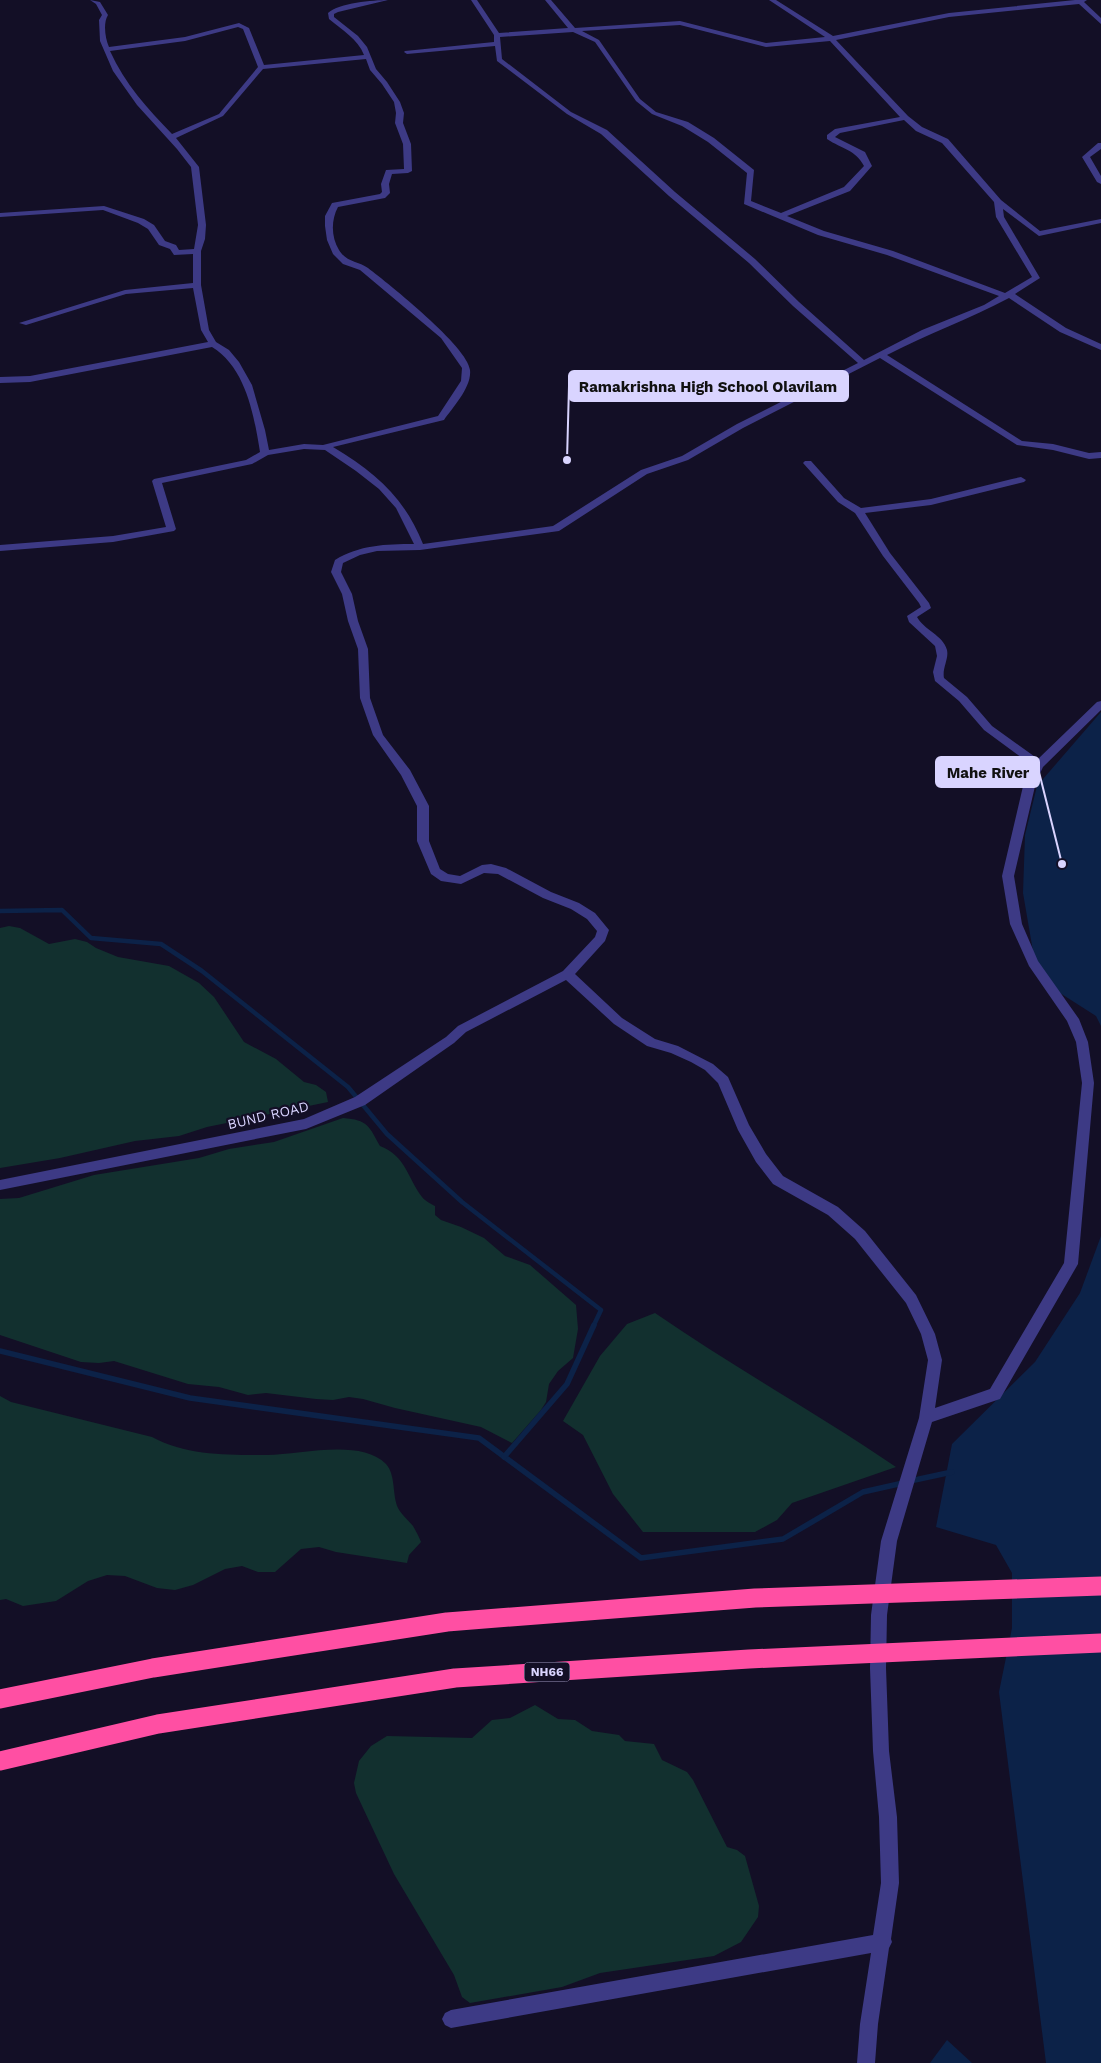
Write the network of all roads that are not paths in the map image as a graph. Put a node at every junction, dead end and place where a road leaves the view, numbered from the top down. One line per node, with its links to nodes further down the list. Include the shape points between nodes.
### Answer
1 (93, 0): 12 (street, via 105,15 102,31)
2 (385, 0): 14 (street, via 331,13 331,18 356,37 365,48)
3 (474, 0): 9 (street)
4 (548, 0): 8 (street)
5 (772, 0): 10 (street)
6 (1081, 1): 7 (street); 10 (street, via 949,15)
7 (1101, 22)
8 (572, 29): 9 (street); 10 (street, via 680,23 766,46); 22 (street, via 597,41 638,100 654,113 691,128 751,172 747,202)
9 (497, 35): 11 (street)
10 (831, 38): 16 (street)
11 (499, 44): 13 (street); 31 (street, via 499,60 569,113 604,132 752,260)
12 (107, 49): 15 (street, via 185,39 239,25 246,28); 17 (street, via 116,71)
13 (406, 52)
14 (367, 57): 15 (street); 33 (street, via 397,102 399,123 407,144 408,171 389,172 386,193 382,196 334,205 329,216 331,240 336,252 346,262 363,268 444,336 466,368 465,380 441,418)
15 (260, 66): 17 (street, via 221,115)
16 (905, 118): 20 (street, via 919,129 945,141); 22 (street, via 838,132 830,137 862,154 868,166 847,189)
17 (170, 138): 24 (street, via 195,167 202,225)
18 (1101, 145): 19 (street, via 1086,157)
19 (1101, 182)
20 (998, 202): 23 (street, via 1039,234); 26 (street, BUND ROAD, via 1000,217 1036,278)
21 (0, 215): 24 (street, via 104,208 141,221 162,243 177,252)
22 (781, 216): 26 (street, via 821,233 890,253)
23 (1101, 221)
24 (197, 251): 25 (street)
25 (197, 285): 27 (street, via 125,292); 28 (street, via 205,330)
26 (1008, 295): 29 (street, via 1063,330); 30 (street, BUND ROAD)
27 (23, 323)
28 (213, 344): 32 (street, via 30,379); 34 (street, via 226,352 248,385)
29 (1101, 347)
30 (880, 354): 31 (street, BUND ROAD); 35 (street, via 1020,443 1053,446 1089,456)
31 (863, 363): 39 (street, BUND ROAD, via 685,458 644,472 556,530)
32 (0, 380)
33 (321, 448): 34 (street); 39 (street, via 327,448 366,472 383,487 398,502)
34 (265, 452): 40 (street, via 249,462 157,481 171,529 113,539)
35 (1101, 455)
36 (808, 463): 38 (street, via 841,500)
37 (1021, 480): 38 (street, via 953,498)
38 (859, 511): 42 (street, via 886,554 924,603 926,608 912,616 941,650 939,679 988,728)
39 (420, 547): 43 (street, BUND ROAD, via 386,547 348,554 338,562 336,572 347,594 363,649 365,698 378,735 406,773 423,806 422,841 435,871 445,878 461,880 491,868 502,871 575,906 597,921 603,930 601,938)
40 (0, 548)
41 (1101, 704): 42 (street)
42 (1039, 765): 45 (street, via 1030,782 1008,876 1016,924 1033,963 1073,1019 1082,1042 1088,1083 1071,1264 995,1394)
43 (567, 974): 44 (street, BUND ROAD, via 462,1029 360,1101 306,1124); 45 (street, via 618,1021 650,1043 674,1049 709,1067 723,1080 743,1126 778,1180 833,1211 860,1235 911,1300 928,1334 935,1360)
44 (0, 1185)
45 (926, 1418): 50 (street, via 889,1541 879,1615 881,1751 890,1883)
46 (1101, 1586): 48 (highway, bridge, via 755,1598 447,1622 153,1668)
47 (1101, 1643): 49 (highway, NH66, bridge, via 749,1659 455,1678 158,1724)
48 (0, 1699)
49 (0, 1761)
50 (883, 1942): 51 (street); 52 (street)
51 (451, 2019)
52 (866, 2063)

